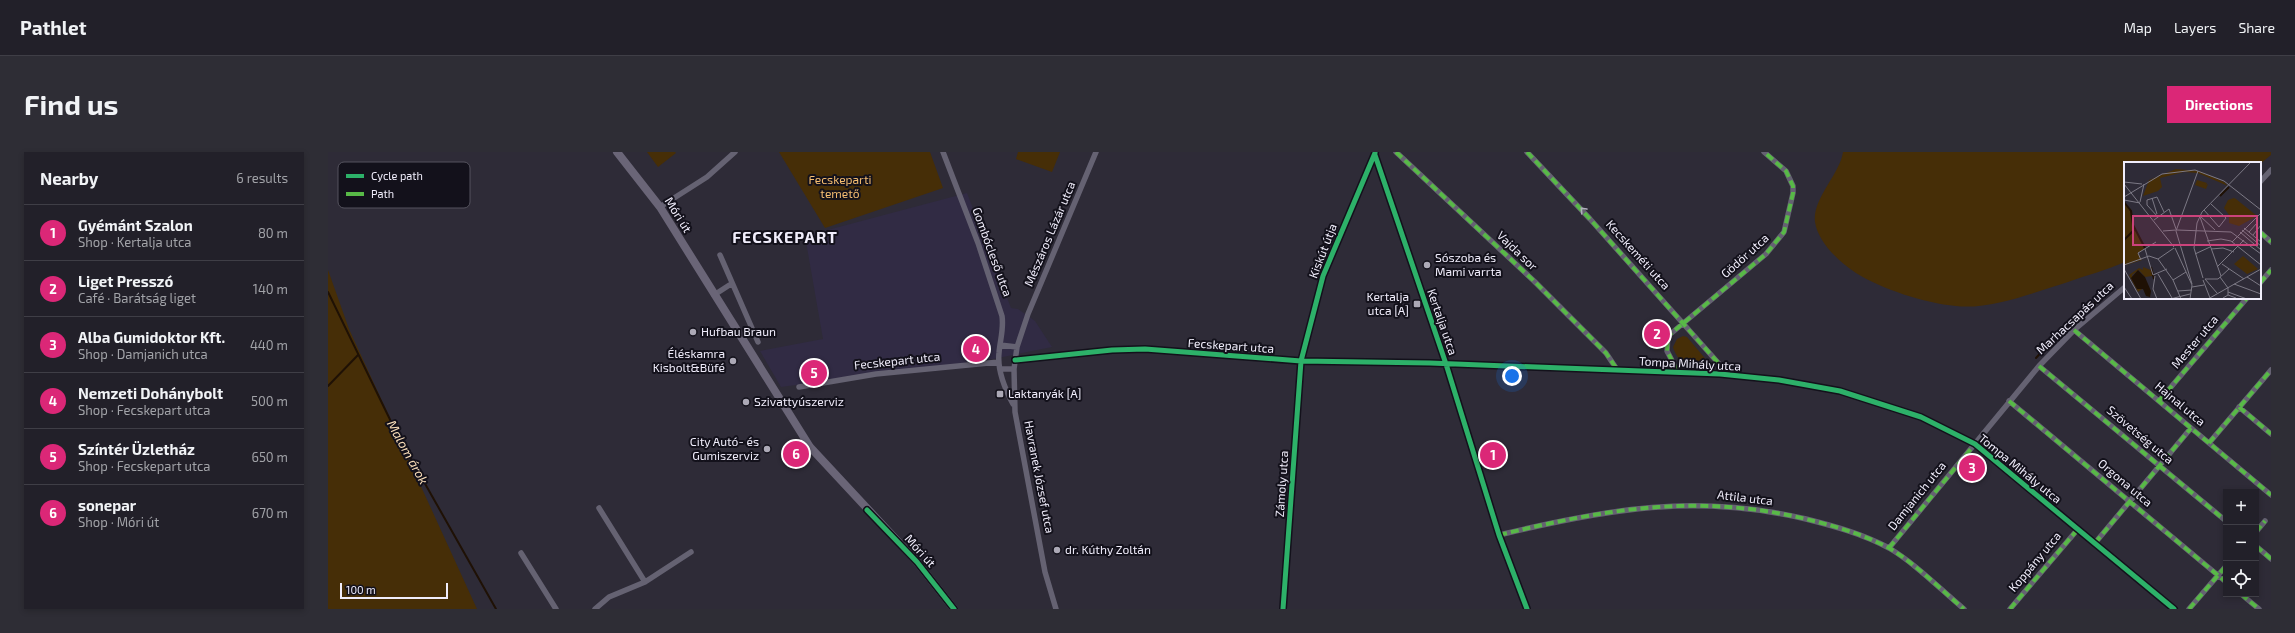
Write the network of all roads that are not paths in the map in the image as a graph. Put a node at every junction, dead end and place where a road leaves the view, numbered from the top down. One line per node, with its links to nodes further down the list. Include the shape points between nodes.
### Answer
1 (617, 152): 12 (main road, Móri út)
2 (735, 152): 9 (street)
3 (943, 152): 25 (street, Gombócleső utca, via 998,303 1003,327)
4 (1096, 152): 26 (street, Mészáros Lázár utca, via 1028,314)
5 (1396, 152): 35 (street, Vajda sor, via 1584,331 1611,359)
6 (1528, 152): 22 (street, Kecskeméti utca, one-way to 6)
7 (1764, 152): 22 (street, Gödör utca, via 1786,171 1793,186 1784,232 1766,254)
8 (1375, 153): 28 (street, Kiskút útja, via 1323,276); 30 (street, Kertalja utca)
9 (728, 154): 12 (street, via 707,178)
10 (2271, 170): 11 (street)
11 (2261, 181)
12 (660, 207): 20 (main road, Móri út)
13 (2261, 233): 14 (street)
14 (2271, 242)
15 (720, 255): 18 (street)
16 (2271, 270): 17 (street)
17 (2261, 282)
18 (731, 284): 20 (street); 24 (street)
19 (2124, 288): 23 (street, Marhacsapás utca)
20 (714, 295): 69 (main road, Móri út, via 810,447 917,562)
21 (2246, 299): 40 (street, Mester utca)
22 (1683, 323): 36 (street, Gödör utca, via 1668,336 1667,341 1669,357); 37 (street, Kecskeméti utca)
23 (2074, 330): 31 (street, Marhacsapás utca); 40 (street, Hajnal utca)
24 (758, 342)
25 (1000, 345): 26 (street); 29 (street, Gombócleső utca)
26 (1017, 347): 27 (street, Havranek József utca)
27 (1015, 360): 28 (street, Fecskepart utca, via 1130,349); 33 (street, Havranek József utca)
28 (1301, 361): 30 (street, Fecskepart utca); 71 (street, Zámoly utca)
29 (999, 362): 32 (street, Gombócleső utca); 38 (street, Fecskepart utca, via 876,374)
30 (1446, 364): 35 (street, Tompa Mihály utca); 55 (street, Kertalja utca)
31 (2039, 366): 39 (street, Damjanich utca); 47 (street, Szövetség utca)
32 (1000, 369): 33 (street); 41 (street, Gombócleső utca, via 1004,385)
33 (1014, 369): 41 (street, Havranek József utca)
34 (2271, 370): 42 (street)
35 (1618, 371): 36 (street, Tompa Mihály utca)
36 (1678, 372): 37 (street, Tompa Mihály utca)
37 (1729, 375): 46 (street, Tompa Mihály utca, via 1802,384 1869,399 1922,417)
38 (799, 387)
39 (2009, 401): 46 (street, Damjanich utca); 49 (street, Orgona utca)
40 (2159, 401): 43 (street, Hajnal utca)
41 (1014, 405): 70 (street, Havranek József utca, via 1045,572)
42 (2239, 407): 44 (street); 45 (street)
43 (2192, 428): 45 (street, Hajnal utca); 47 (street)
44 (2271, 434)
45 (2209, 443): 48 (street, Hajnal utca)
46 (1975, 444): 54 (street, Tompa Mihály utca); 57 (street, Damjanich utca)
47 (2160, 466): 49 (street); 51 (street, Szövetség utca)
48 (2271, 495)
49 (2130, 502): 56 (street); 63 (street, Orgona utca)
50 (599, 508): 65 (street)
51 (2223, 518)
52 (2265, 521): 53 (street)
53 (2259, 528)
54 (2078, 529): 56 (street, Tompa Mihály utca); 74 (street, Koppány utca)
55 (1499, 535): 57 (street, Attila utca, via 1612,510 1710,505 1763,510 1813,521 1862,536); 72 (street, Kertalja utca)
56 (2095, 543): 75 (street, Tompa Mihály utca)
57 (1889, 548): 73 (street, Attila utca)
58 (2259, 548): 61 (street)
59 (691, 552): 65 (street)
60 (521, 553): 67 (street)
61 (2271, 558)
62 (2223, 569): 63 (street)
63 (2218, 575): 64 (street, Orgona utca); 76 (street)
64 (2223, 579)
65 (645, 582): 68 (street, via 609,597)
66 (2245, 597): 77 (street)
67 (556, 609)
68 (594, 609)
69 (954, 609)
70 (1056, 609)
71 (1283, 609)
72 (1527, 609)
73 (1964, 609)
74 (2010, 609)
75 (2174, 609)
76 (2189, 609)
77 (2259, 609)

